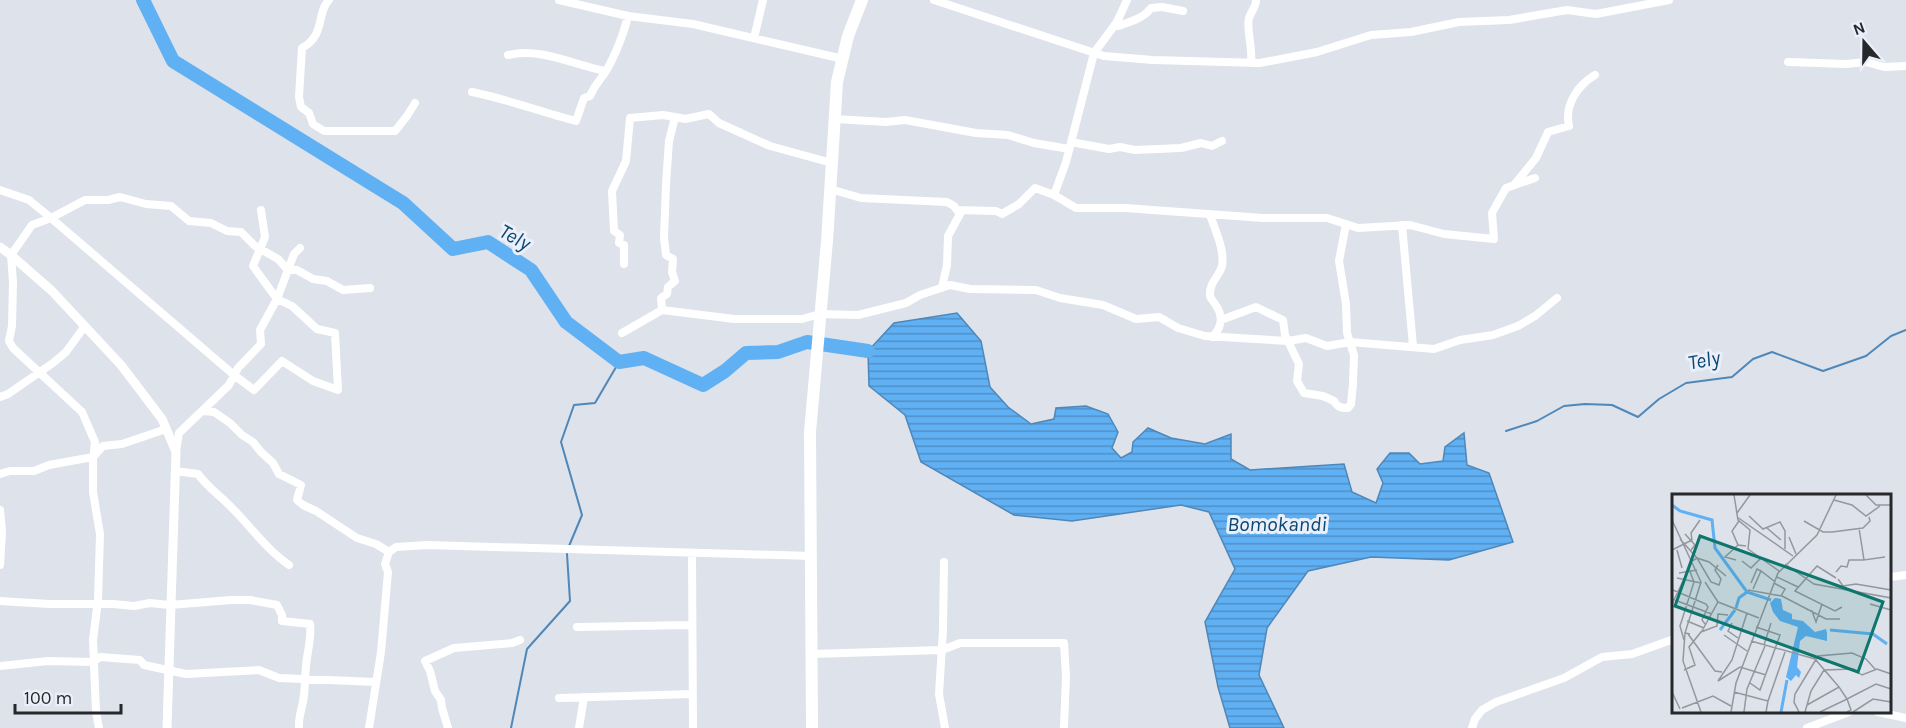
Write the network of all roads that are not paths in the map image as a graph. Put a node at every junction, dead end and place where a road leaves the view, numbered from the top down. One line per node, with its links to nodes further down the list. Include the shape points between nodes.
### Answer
1 (329, 0): 24 (street, via 311,43 302,48 299,97 301,107 314,124 324,131 395,130)
2 (559, 0): 10 (street)
3 (763, 0): 14 (street)
4 (862, 0): 17 (main road)
5 (934, 0): 15 (street)
6 (1127, 0): 13 (street)
7 (1256, 0): 12 (street)
8 (1668, 0): 19 (street, via 1596,14 1567,10 1371,35 1317,52)
9 (1183, 11): 13 (street, via 1156,7 1127,23 1118,26)
10 (628, 16): 14 (street, via 693,24); 21 (street)
11 (1257, 16): 12 (street)
12 (1248, 19): 19 (street)
13 (1117, 22): 15 (street)
14 (754, 38): 17 (street)
15 (1094, 53): 19 (street, via 1153,60); 28 (street)
16 (508, 55): 21 (street, via 534,52)
17 (843, 59): 26 (main road)
18 (1788, 62): 20 (street)
19 (1251, 63)
20 (1906, 66)
21 (605, 71): 23 (street, via 590,96 584,98 576,121)
22 (1595, 75): 31 (street, via 1575,93 1569,126 1548,132 1536,158)
23 (472, 92)
24 (415, 103)
25 (675, 117): 29 (street, via 709,114 719,123 770,146); 45 (street, via 630,118 626,161 612,191 614,231 624,245); 51 (street, via 669,141 664,238 666,255 673,260 675,281 661,298)
26 (835, 119): 28 (street, via 904,120 976,134 1008,135 1034,143); 29 (main road)
27 (1222, 141): 28 (street, via 1212,146 1201,143 1135,150)
28 (1070, 145): 34 (street)
29 (832, 163): 32 (main road)
30 (1536, 178): 31 (street)
31 (1513, 186): 40 (street, via 1506,188 1492,213 1494,239)
32 (830, 189): 36 (street, via 861,198 947,202); 52 (main road)
33 (0, 190): 38 (street, via 29,200)
34 (1054, 195): 36 (street, via 1035,188 1002,214); 37 (street, via 1076,208)
35 (261, 210): 42 (street, via 265,237)
36 (957, 210): 47 (street, via 960,214 948,236)
37 (1210, 215): 39 (street, via 1327,218); 53 (street, via 1221,248 1222,267 1212,282 1210,298)
38 (51, 218): 42 (street, via 85,200 120,197 171,206 189,221 241,232); 44 (street, via 32,225); 61 (street)
39 (1346, 224): 40 (street, via 1358,228); 58 (street, via 1339,261)
40 (1402, 225): 59 (street)
41 (0, 248): 44 (street)
42 (261, 248): 46 (street); 50 (street, via 253,266)
43 (300, 248): 46 (street)
44 (11, 255): 54 (street); 60 (street, via 9,341)
45 (624, 264)
46 (288, 270): 48 (street, via 297,270 344,290); 50 (street)
47 (942, 287): 52 (street, via 906,303); 56 (street, via 1036,290 1103,304 1136,319 1159,317 1178,328)
48 (370, 288)
49 (1557, 297): 59 (street, via 1535,316 1493,335 1434,349)
50 (277, 299): 61 (street, via 260,330 261,344); 61 (street, via 292,306 317,329 335,333 338,390 313,381 282,361 254,390)
51 (662, 310): 52 (street, via 734,319); 55 (street)
52 (819, 320): 72 (main road, via 810,432)
53 (1221, 320): 56 (street); 57 (street, via 1261,308 1283,320)
54 (85, 326): 60 (street, via 66,352); 64 (street, via 121,365)
55 (622, 333)
56 (1212, 337): 57 (street)
57 (1288, 341): 58 (street, via 1306,338 1327,346); 58 (street, via 1299,364 1298,381 1304,393 1334,401 1342,408 1351,404 1354,355)
58 (1350, 342): 59 (street)
59 (1413, 346)
60 (40, 372): 62 (street); 66 (street, via 82,412 95,442)
61 (234, 375): 63 (street)
62 (0, 397)
63 (203, 411): 65 (street, via 179,433); 70 (street, via 214,412 230,423 273,462 279,474 301,485 297,500 303,505 357,538)
64 (166, 429): 65 (street); 66 (street, via 122,444 103,446)
65 (176, 453): 67 (street)
66 (93, 457): 68 (street, via 34,471); 79 (street, via 93,492 100,534)
67 (175, 471): 75 (street, via 198,474 272,553); 80 (street)
68 (0, 474)
69 (0, 510): 74 (street)
70 (389, 552): 71 (street, via 396,547 427,545); 91 (street)
71 (692, 553): 72 (street); 81 (street)
72 (811, 556): 86 (main road)
73 (944, 562): 85 (street)
74 (0, 565)
75 (289, 565)
76 (1906, 575): 77 (street)
77 (1891, 577)
78 (0, 600): 79 (street)
79 (97, 604): 80 (street); 87 (street)
80 (170, 605): 89 (street); 90 (street, via 231,600 277,605 282,621 310,624)
81 (692, 625): 82 (street); 92 (street)
82 (577, 627)
83 (520, 640): 102 (street, via 454,648 425,661)
84 (1672, 640): 108 (street, via 1632,654 1602,657 1564,678 1496,702 1482,710)
85 (942, 650): 86 (street); 106 (street, via 939,694); 107 (street, via 960,643 1064,643)
86 (811, 654): 105 (main road)
87 (93, 662): 88 (street); 89 (street, via 100,657 129,658); 98 (street)
88 (0, 666)
89 (168, 671): 90 (street, via 186,674 259,670 279,678); 99 (street)
90 (305, 678): 91 (street); 100 (street)
91 (376, 681): 101 (street)
92 (692, 694): 93 (street); 104 (street)
93 (584, 697): 94 (street); 103 (street)
94 (559, 698)
95 (1844, 713): 109 (street)
96 (1886, 713): 97 (street)
97 (1906, 718)
98 (99, 728)
99 (167, 728)
100 (299, 728)
101 (369, 728)
102 (448, 728)
103 (579, 728)
104 (693, 728)
105 (812, 728)
106 (945, 728)
107 (1064, 728)
108 (1472, 728)
109 (1807, 728)

